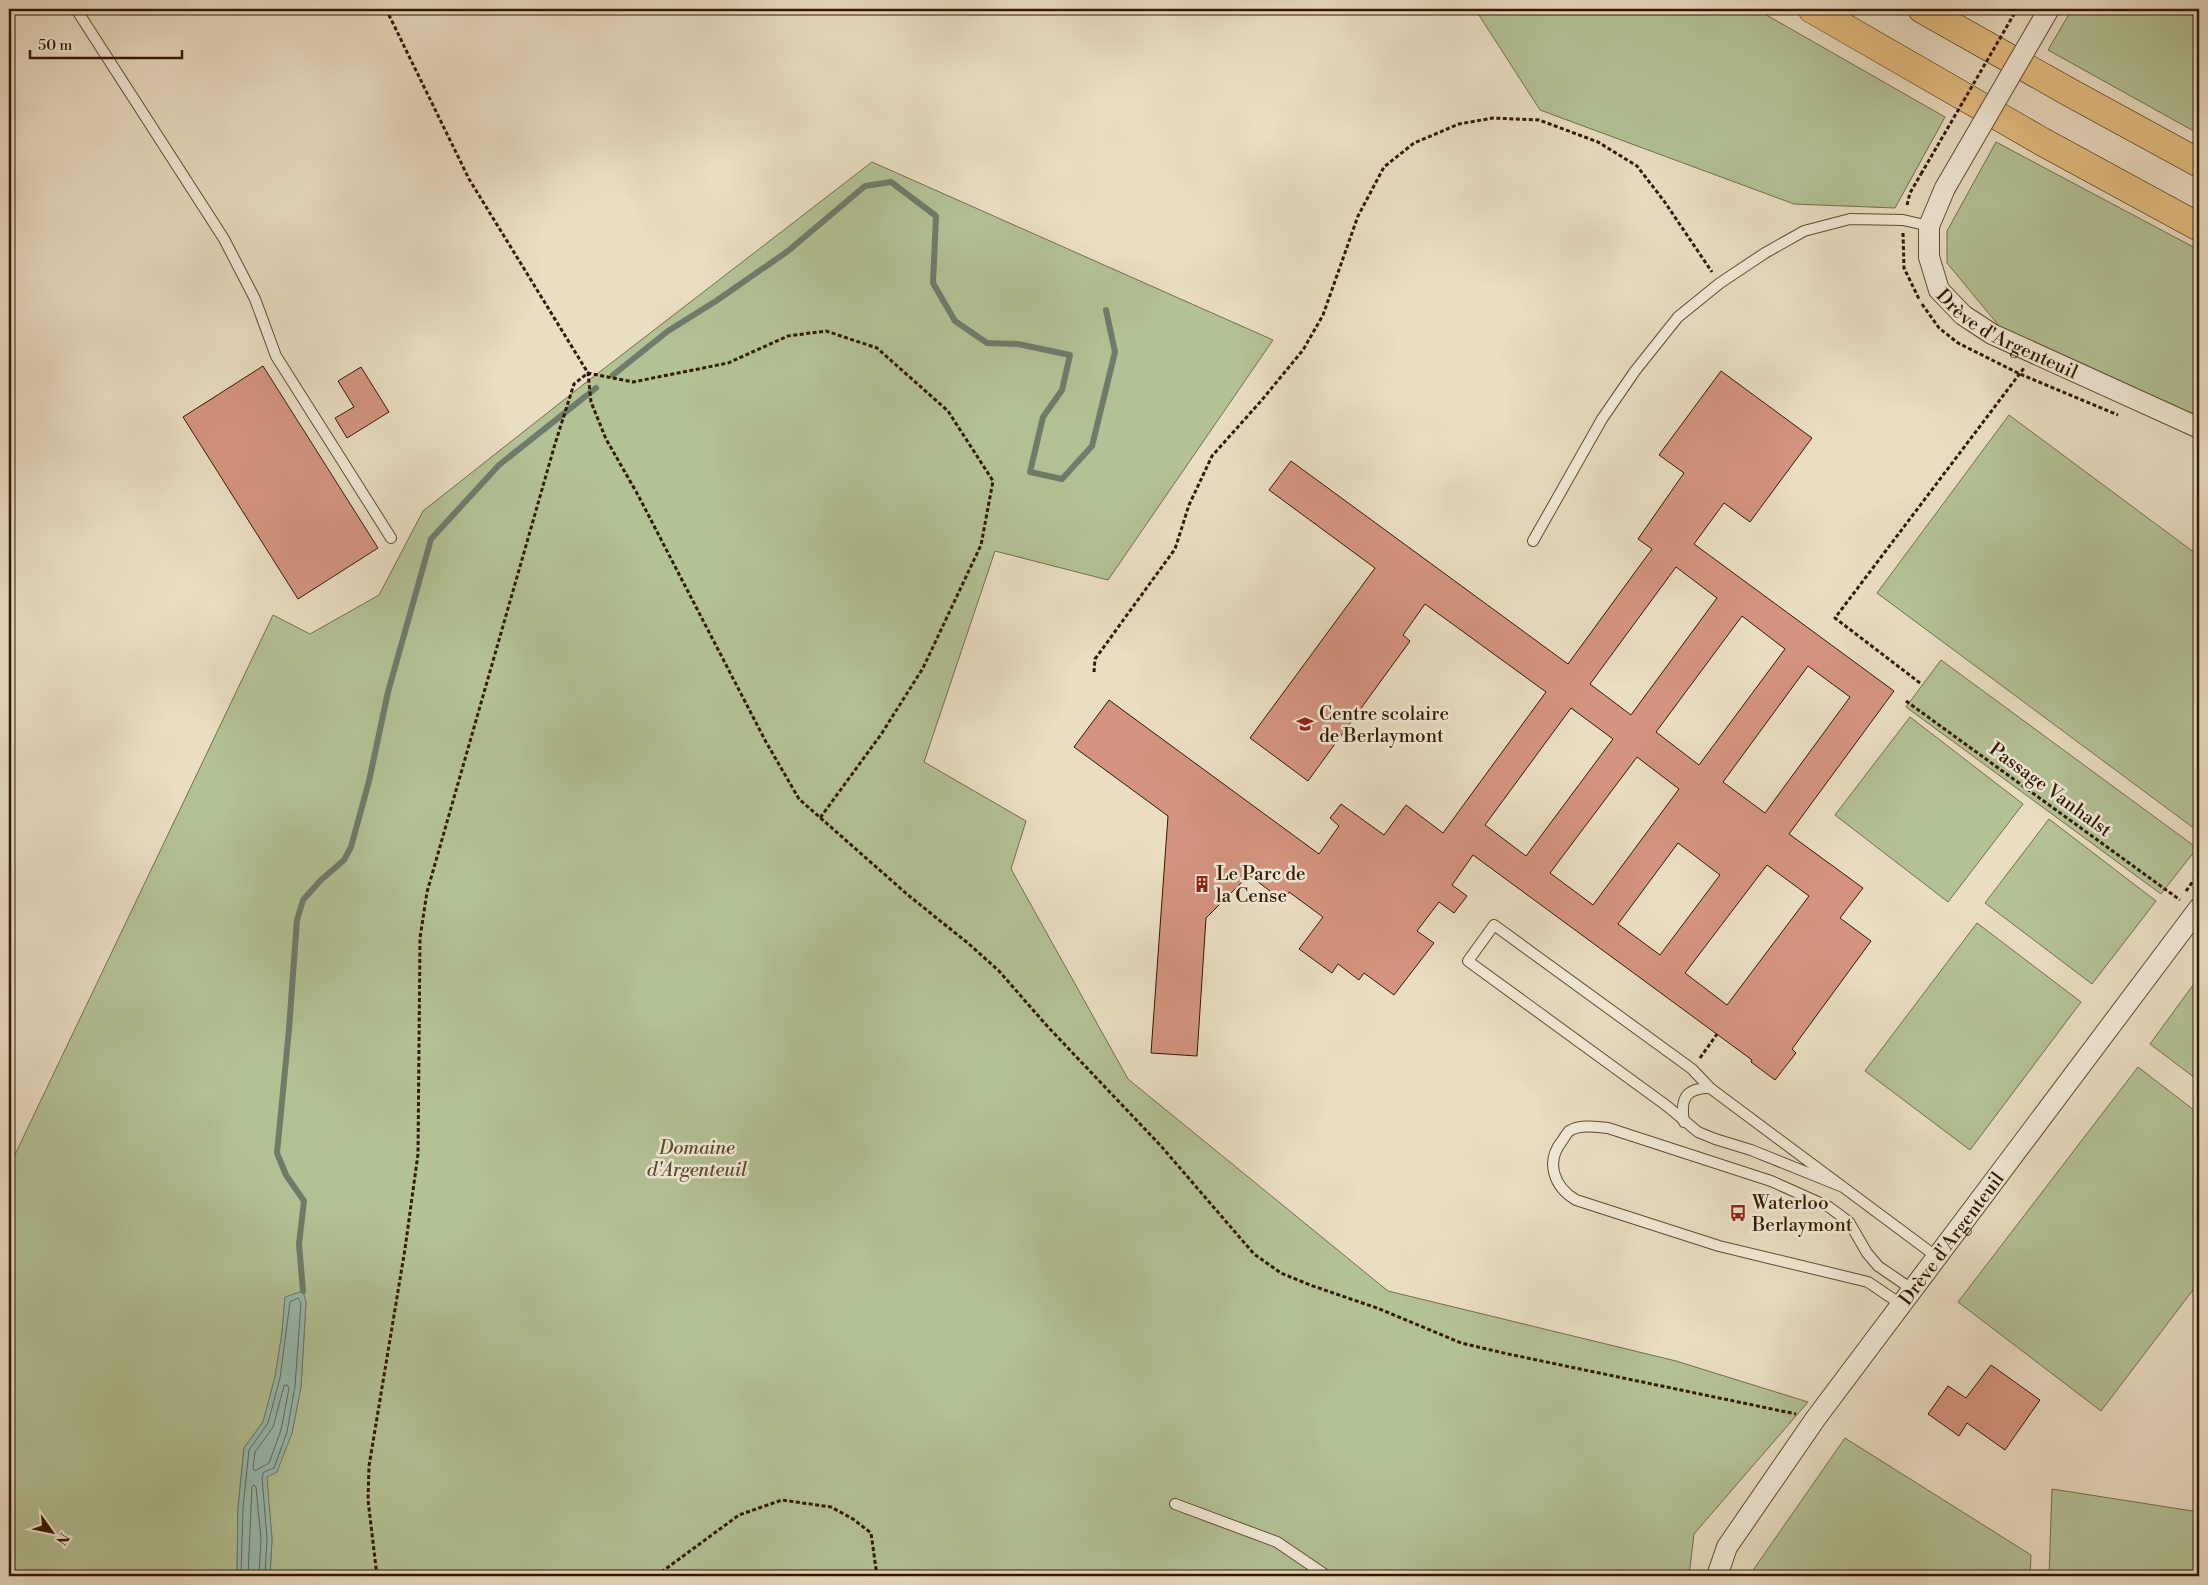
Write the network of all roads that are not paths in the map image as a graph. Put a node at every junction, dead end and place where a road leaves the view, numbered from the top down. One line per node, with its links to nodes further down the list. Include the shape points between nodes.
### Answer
1 (76, 9): 9 (lane, via 224,239 255,299 276,356)
2 (1812, 9): 7 (highway, via 2041,141)
3 (1922, 9): 5 (highway)
4 (2049, 9): 6 (street, Drève d'Argenteuil, bridge, via 1946,188)
5 (2199, 163)
6 (1929, 226): 8 (street, Drève d'Argenteuil, via 1929,257 1939,290 1963,315 1992,334); 10 (lane, via 1903,220 1850,219 1822,226 1804,231 1720,283 1678,317 1635,370 1597,427)
7 (2199, 227)
8 (2199, 428)
9 (391, 538)
10 (1533, 541)
11 (2199, 908): 15 (street, Drève d'Argenteuil)
12 (1710, 1088): 13 (lane, via 1695,1088 1687,1095 1682,1108); 13 (lane, via 1692,1069 1494,925 1468,961 1668,1106); 14 (lane)
13 (1684, 1122): 14 (lane, via 1715,1139)
14 (1843, 1187): 15 (lane)
15 (1937, 1256): 16 (street, Drève d'Argenteuil)
16 (1907, 1297): 16 (lane, via 1868,1282 1719,1246 1576,1200 1560,1187 1554,1176 1552,1162 1557,1147 1569,1132 1586,1126 1608,1128 1771,1181 1829,1207 1850,1222 1867,1252); 19 (street, Drève d'Argenteuil, via 1816,1418 1727,1547)
17 (1175, 1504): 18 (lane, via 1277,1542)
18 (1327, 1576)
19 (1717, 1576)

